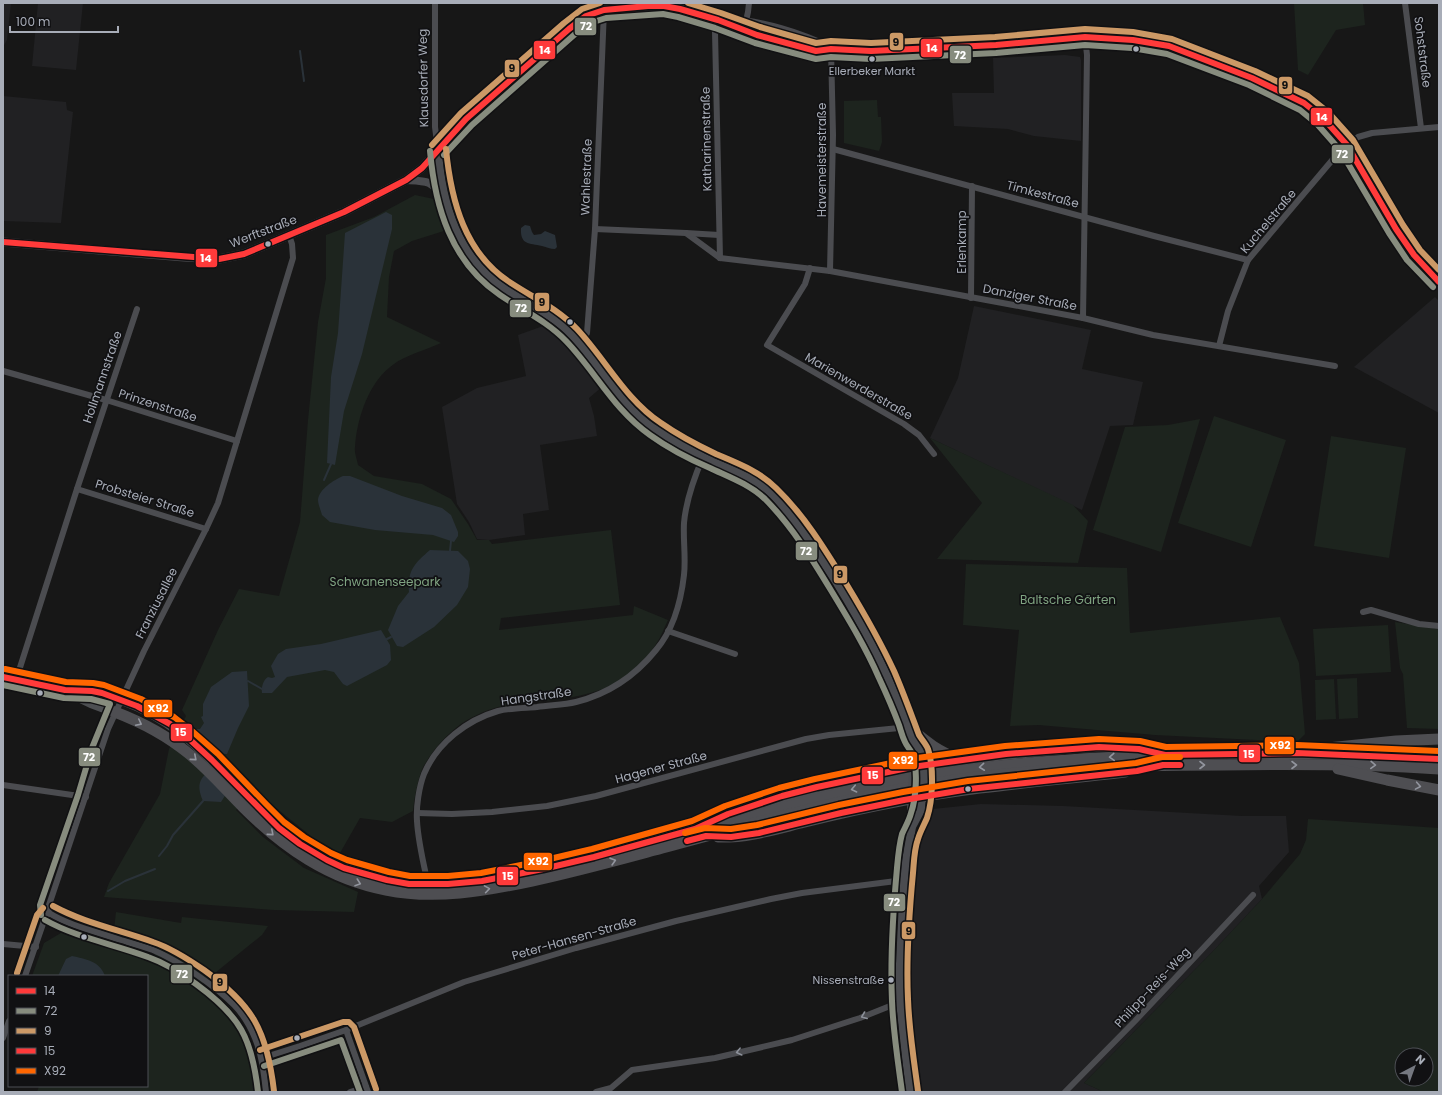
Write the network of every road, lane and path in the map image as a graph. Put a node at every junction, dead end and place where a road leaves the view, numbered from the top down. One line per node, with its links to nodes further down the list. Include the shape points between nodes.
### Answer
1 (435, 3): 12 (street, Klausdorfer Weg, via 435,127)
2 (749, 3): 6 (street)
3 (1405, 3): 10 (street, Sohststraße)
4 (604, 10): 5 (main road, via 664,6); 12 (main road, Werftstraße, via 570,32); 18 (street, Wahlestraße)
5 (718, 20): 6 (main road); 8 (main road, via 802,48 816,51); 21 (street, Katharinenstraße, via 715,32)
6 (746, 21): 8 (main road, via 818,42)
7 (1085, 37): 8 (main road, via 996,45 871,51); 11 (main road, via 1133,40 1169,46 1233,70 1304,103 1323,118); 17 (street, via 1087,55)
8 (832, 49): 13 (street, Havemeisterstraße)
9 (1439, 127): 10 (street, Kuchelstraße)
10 (1421, 128): 11 (street, Kuchelstraße, via 1372,133 1358,137)
11 (1348, 145): 23 (main road, via 1396,229); 25 (street, Kuchelstraße)
12 (438, 150): 14 (main road, Werftstraße, via 422,168); 16 (street, Klausdorfer Weg)
13 (833, 150): 15 (street, Timkestraße); 27 (street, Havemeisterstraße)
14 (406, 180): 16 (street, Klausdorfer Weg, via 430,183); 20 (main road, Werftstraße)
15 (972, 186): 17 (street, Timkestraße); 30 (street, Erlenkamp)
16 (445, 199): 33 (street, Klausdorfer Weg, via 463,247 480,269 504,289 551,316)
17 (1084, 217): 25 (street, Timkestraße); 32 (street)
18 (595, 229): 19 (street); 33 (street, Wahlestraße, via 587,333)
19 (686, 233): 21 (street); 24 (street)
20 (289, 235): 22 (main road, Werftstraße, via 244,254 219,259); 38 (street, Franziusallee, via 293,258)
21 (719, 235): 24 (street, Katharinenstraße)
22 (3, 242)
23 (1414, 255): 28 (main road); 29 (main road)
24 (720, 258): 26 (street, Danziger Straße)
25 (1248, 260): 34 (street, Kuchelstraße, via 1228,311)
26 (810, 268): 27 (street, Danziger Straße); 39 (street, Marienwerderstraße, via 805,284 767,345 904,424 919,435)
27 (830, 270): 30 (street, Danziger Straße)
28 (1439, 272)
29 (1439, 282)
30 (972, 298): 32 (street, Danziger Straße)
31 (137, 309): 37 (street, Hollmannstraße)
32 (1083, 318): 34 (street, Danziger Straße, via 1153,335)
33 (581, 344): 40 (street, Klausdorfer Weg, via 637,416)
34 (1219, 346): 35 (street, Danziger Straße)
35 (1334, 366)
36 (3, 371): 37 (street, Prinzenstraße)
37 (106, 400): 38 (street, Prinzenstraße); 41 (street, Hollmannstraße)
38 (237, 442): 42 (street, Franziusallee, via 218,503)
39 (934, 454)
40 (703, 457): 45 (street, Hangstraße, via 689,493 684,522 684,574 677,609); 52 (street, Klausdorfer Weg, via 756,481 772,494 790,516 829,570 864,631 884,668)
41 (77, 489): 42 (street, Probsteier Straße); 48 (street, Hollmannstraße)
42 (206, 529): 50 (street, Franziusallee)
43 (1364, 612): 44 (street, via 1371,610 1419,624)
44 (1439, 626)
45 (668, 631): 46 (street); 66 (street, Hangstraße, via 644,665 629,678 604,692 576,702 499,711 462,728 438,750 424,774)
46 (736, 654)
47 (3, 677): 48 (main road)
48 (16, 680): 49 (main road)
49 (64, 690): 50 (main road, via 92,692); 51 (main road)
50 (121, 699): 51 (street, Franziusallee); 65 (highway, via 170,724 201,750)
51 (115, 712): 63 (street, Franziusallee); 65 (highway, one-way to 65, via 163,735 187,752)
52 (909, 727): 56 (highway, via 936,749); 59 (street, Klausdorfer Weg, via 912,739 919,750); 66 (street, Hagener Straße, via 829,735 806,740 596,796 547,806 492,812)
53 (1439, 739): 54 (highway, via 1375,743)
54 (1297, 753): 55 (highway); 57 (highway)
55 (1439, 759)
56 (965, 760): 57 (highway, via 1086,747 1139,749); 59 (highway)
57 (1164, 760): 58 (highway, one-way to 58); 64 (highway, via 1137,771 969,789); 68 (highway, one-way to 68, via 1053,760 966,769 843,792); 69 (highway, via 936,783 860,798)
58 (1320, 765): 60 (highway, one-way to 60); 62 (highway, one-way to 62)
59 (918, 768): 64 (street, Klausdorfer Weg, bridge); 68 (highway, via 782,796 728,814)
60 (1439, 769)
61 (3, 785): 63 (street)
62 (1439, 790)
63 (86, 797): 73 (street, Franziusallee, via 48,908)
64 (917, 799): 67 (street, Klausdorfer Weg); 67 (street, Klausdorfer Weg, via 911,812); 69 (highway, via 841,813 753,834 731,837)
65 (246, 803): 68 (highway, via 290,837 327,860 365,874 409,884 448,884 514,875); 69 (highway, one-way to 69, via 284,844 322,868 362,884 408,894 449,894 519,884 574,872)
66 (417, 813): 70 (street, Hangstraße)
67 (912, 827): 71 (street, Klausdorfer Weg)
68 (695, 829)
69 (706, 836)
70 (426, 875)
71 (904, 880): 77 (street, Klausdorfer Weg); 79 (street, Peter-Hansen-Straße, via 802,893 676,920 464,982)
72 (1253, 895): 87 (street, Philipp-Reis-Weg)
73 (49, 913): 75 (street, Franziusallee); 81 (street, via 154,951 205,982 234,1005 242,1015 255,1038)
74 (3, 944): 75 (street)
75 (36, 947): 76 (street, Franziusallee)
76 (25, 975)
77 (900, 1002): 85 (street, one-way to 85, via 792,1040 715,1058 632,1070 612,1088); 86 (street, Klausdorfer Weg)
78 (8, 1024): 80 (street)
79 (346, 1030): 81 (street, Peter-Hansen-Straße); 82 (street)
80 (3, 1038)
81 (262, 1058): 83 (street)
82 (367, 1089): 84 (street)
83 (266, 1092)
84 (350, 1092)
85 (596, 1092)
86 (910, 1092)
87 (1065, 1092)

